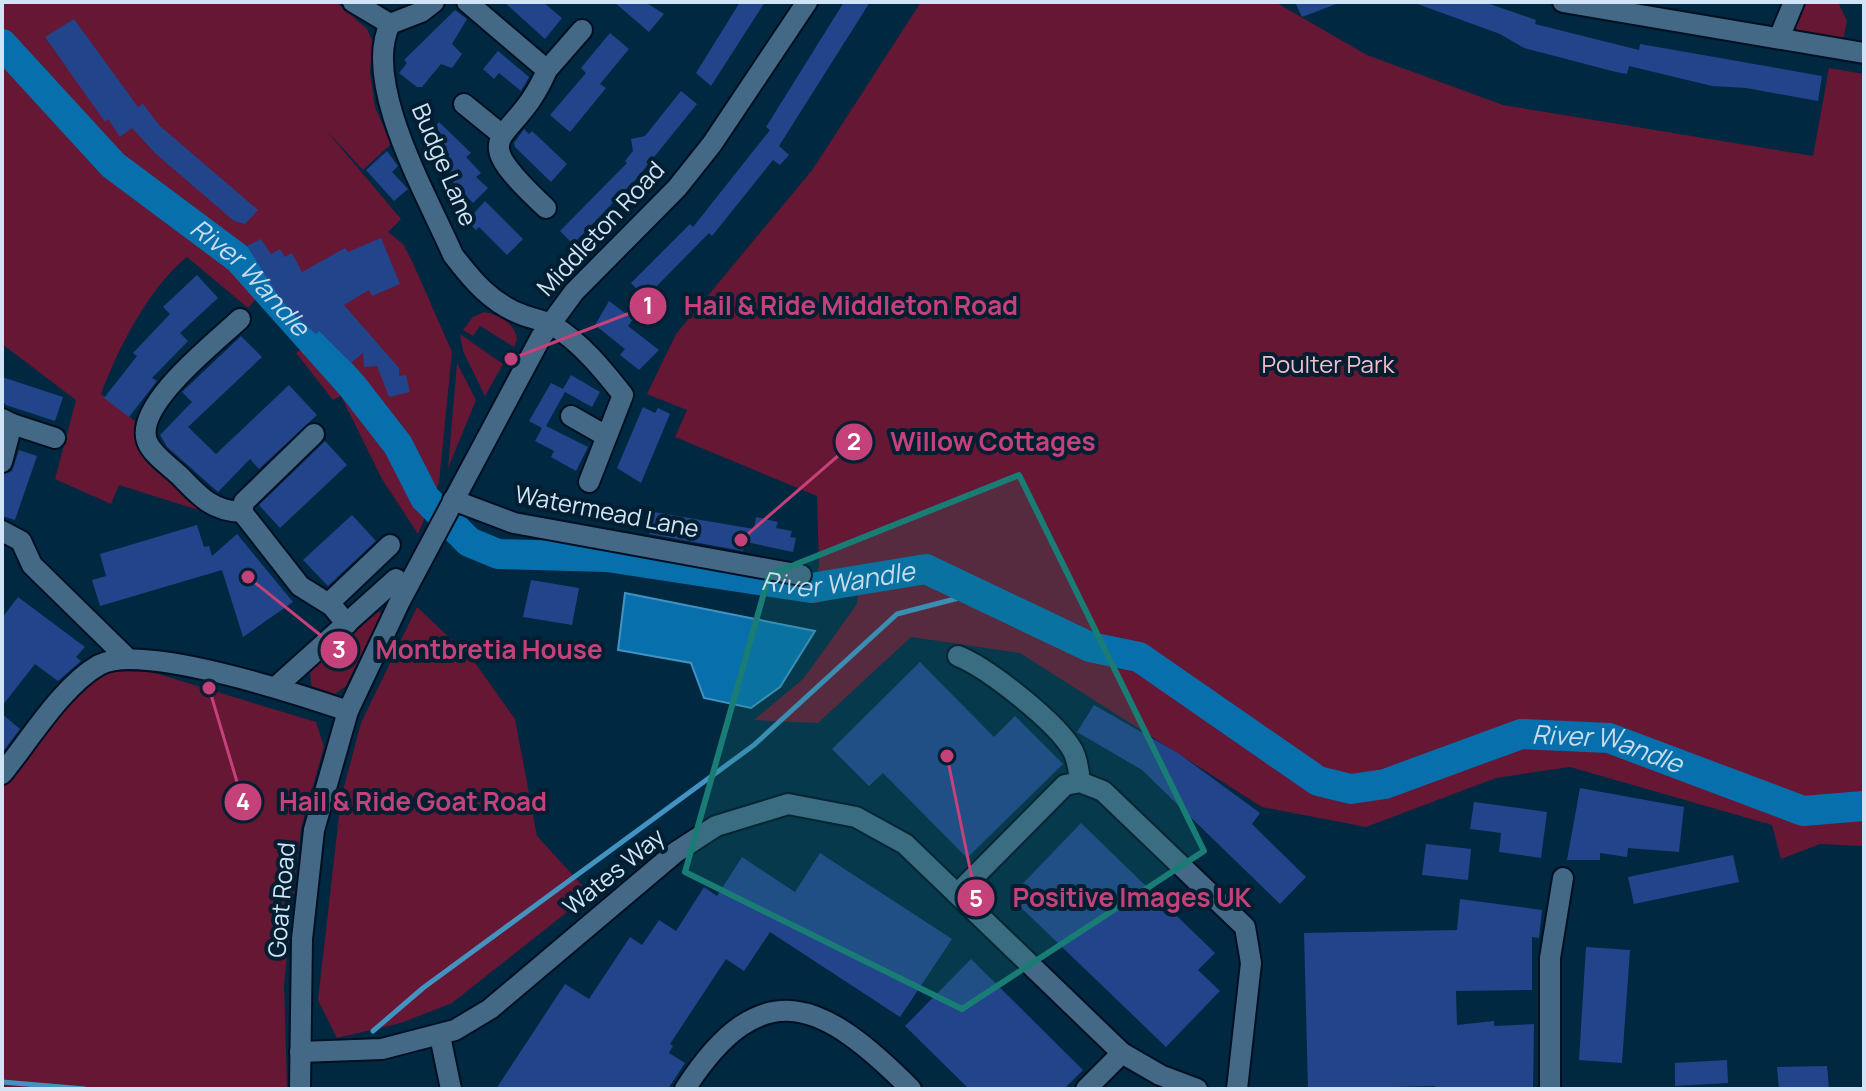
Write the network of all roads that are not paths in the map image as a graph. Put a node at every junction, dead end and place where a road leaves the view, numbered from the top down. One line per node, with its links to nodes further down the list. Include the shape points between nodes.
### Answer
1 (353, 2): 7 (street)
2 (434, 2): 7 (street)
3 (467, 2): 11 (street)
4 (807, 2): 16 (street, Middleton Road, via 677,188)
5 (1563, 2): 9 (street)
6 (1794, 2): 9 (street)
7 (390, 24): 16 (street, Budge Lane, via 384,54 387,96 453,255 483,292 523,315)
8 (582, 30): 11 (street)
9 (1779, 38): 10 (street)
10 (1864, 53)
11 (547, 70): 13 (street, via 529,104)
12 (464, 104): 13 (street)
13 (501, 134): 14 (street, via 501,160 508,173)
14 (546, 208)
15 (240, 319): 25 (street, via 184,371 145,428 149,446 205,502 225,512)
16 (550, 323): 20 (street, via 623,395); 24 (street, Middleton Road)
17 (571, 416): 20 (street)
18 (7, 422): 21 (street); 22 (street)
19 (314, 434): 25 (street, via 244,502)
20 (606, 436): 23 (street)
21 (55, 438)
22 (2, 462)
23 (589, 482)
24 (453, 500): 28 (street, Middleton Road); 29 (street, Watermead Lane, via 514,523)
25 (242, 512): 31 (street, via 300,586)
26 (2, 531): 34 (street, via 21,541 32,565)
27 (390, 545): 31 (street)
28 (428, 546): 36 (street, Goat Road)
29 (801, 575)
30 (396, 579): 32 (street)
31 (329, 603): 32 (street)
32 (347, 624): 35 (street)
33 (958, 656): 38 (street, via 1004,683 1071,748)
34 (127, 658): 35 (street); 37 (street, via 102,663 81,677)
35 (277, 686): 36 (street)
36 (348, 711): 42 (street, Goat Road, via 314,830 302,939)
37 (2, 774)
38 (1080, 782): 40 (street, via 1055,792); 50 (street, via 1103,791 1245,927 1251,963)
39 (1563, 878): 51 (street, via 1550,958)
40 (958, 893): 41 (street, Wates Way, via 905,844 856,817 788,804 772,808 716,826 676,852 490,1009); 43 (street, Wates Way)
41 (440, 1036): 42 (street, Wates Way, via 382,1049); 45 (street)
42 (300, 1052): 44 (street, Goat Road)
43 (1122, 1053): 48 (street); 49 (street, Wates Way)
44 (300, 1089)
45 (451, 1089)
46 (685, 1089): 47 (street, via 726,1035 753,1019 784,1012 823,1017 847,1030)
47 (911, 1089)
48 (1086, 1089)
49 (1197, 1089)
50 (1237, 1089)
51 (1550, 1089)

